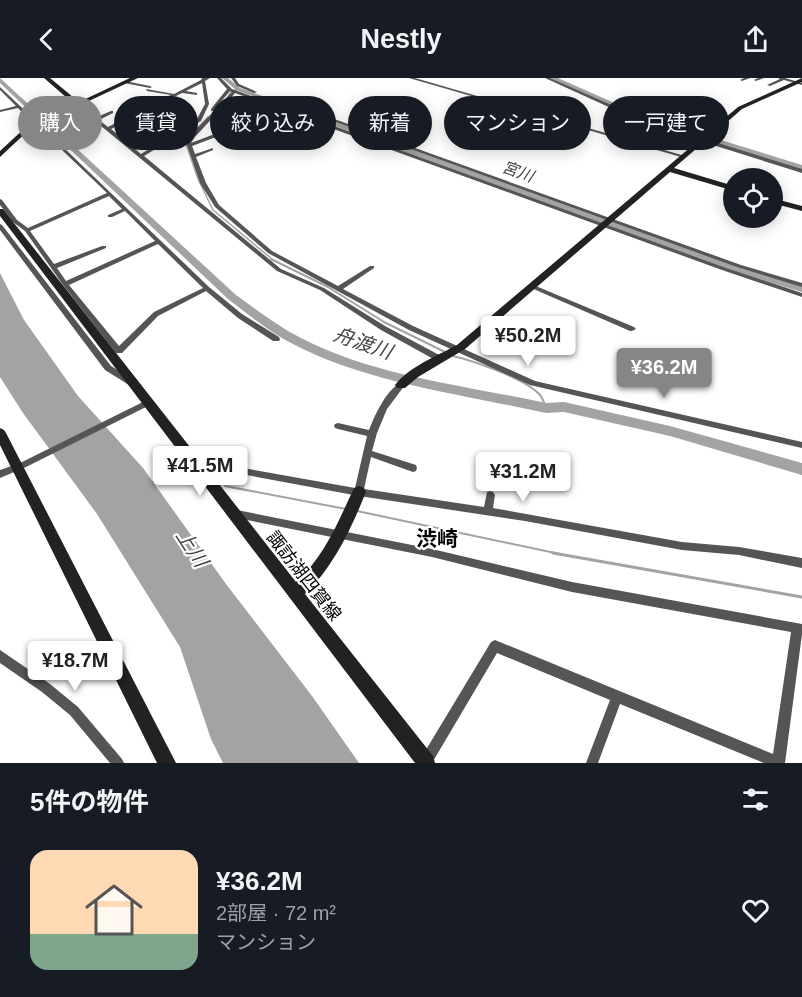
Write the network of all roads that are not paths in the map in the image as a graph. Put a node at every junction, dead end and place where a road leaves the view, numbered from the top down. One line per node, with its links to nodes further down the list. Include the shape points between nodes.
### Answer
1 (47, 78): 21 (street)
2 (135, 78): 13 (street)
3 (203, 78): 18 (street); 27 (street)
4 (219, 78): 16 (street)
5 (233, 78): 16 (street)
6 (411, 78): 52 (street)
7 (547, 78): 29 (street)
8 (748, 78): 11 (street)
9 (762, 78): 12 (street)
10 (782, 79): 14 (street); 15 (street)
11 (742, 80)
12 (756, 80)
13 (125, 82): 19 (street); 22 (street)
14 (800, 83): 35 (street, via 740,108)
15 (769, 85)
16 (234, 88): 24 (street); 25 (street); 26 (street); 63 (street)
17 (1, 90): 30 (street)
18 (180, 91): 19 (street); 20 (street)
19 (173, 94): 23 (street)
20 (196, 94)
21 (68, 96)
22 (95, 96)
23 (169, 96)
24 (226, 96)
25 (230, 96)
26 (253, 96)
27 (207, 104): 28 (street); 37 (street)
28 (210, 104)
29 (603, 104)
30 (18, 107): 31 (street)
31 (0, 111)
32 (210, 111): 37 (street)
33 (112, 112): 34 (street)
34 (102, 117)
35 (729, 117)
36 (210, 119): 42 (street)
37 (199, 120): 50 (street)
38 (102, 123): 41 (street)
39 (114, 125): 41 (street)
40 (336, 127): 63 (street)
41 (109, 128): 50 (street)
42 (198, 131)
43 (18, 136): 49 (street)
44 (729, 147): 54 (street)
45 (210, 149): 51 (street)
46 (65, 150): 56 (street)
47 (191, 150): 51 (street)
48 (690, 150): 52 (street)
49 (0, 155)
50 (142, 155): 79 (street, via 279,270 322,290)
51 (193, 156): 74 (street, via 217,206 279,258)
52 (683, 156): 53 (street)
53 (668, 169): 55 (street); 63 (street)
54 (802, 171)
55 (723, 186)
56 (110, 194): 59 (street); 65 (street)
57 (0, 201): 65 (street)
58 (783, 203): 60 (street)
59 (126, 209): 62 (street); 66 (street)
60 (802, 209)
61 (0, 211): 80 (street, 諏訪湖四賀線)
62 (110, 216)
63 (606, 221): 71 (street); 72 (street); 75 (street)
64 (0, 226): 80 (street, via 108,368)
65 (27, 230): 68 (street)
66 (159, 241): 70 (street); 73 (street)
67 (104, 247): 68 (street)
68 (52, 267): 70 (street)
69 (372, 267): 74 (street)
70 (65, 284): 73 (street, via 119,351 156,314)
71 (802, 285)
72 (531, 286): 76 (street); 78 (street)
73 (207, 288): 77 (street)
74 (340, 288): 78 (street)
75 (802, 295)
76 (632, 329)
77 (276, 339)
78 (456, 350): 79 (street); 86 (street, via 533,383)
79 (440, 358): 81 (street)
80 (132, 383): 82 (street, 諏訪湖四賀線)
81 (402, 385): 85 (street, via 379,412)
82 (145, 404): 88 (street, 諏訪湖四賀線); 89 (street)
83 (338, 426): 85 (street)
84 (0, 433): 89 (street)
85 (373, 434): 87 (street)
86 (802, 445)
87 (368, 453): 90 (street); 92 (street)
88 (193, 462): 92 (street); 95 (street, 諏訪湖四賀線)
89 (20, 466): 91 (street); 103 (street)
90 (413, 468)
91 (0, 474)
92 (359, 492): 94 (street); 96 (street)
93 (490, 495): 94 (street)
94 (488, 511): 97 (street)
95 (232, 513): 96 (street); 98 (street, 諏訪湖四賀線)
96 (341, 534): 98 (street, via 323,562); 99 (street, via 572,587)
97 (802, 563)
98 (295, 593): 104 (street, 諏訪湖四賀線)
99 (800, 628): 106 (street)
100 (0, 656): 102 (street, via 74,711)
101 (617, 697): 104 (street, via 495,646); 105 (street); 106 (street)
102 (117, 763)
103 (167, 763)
104 (425, 763)
105 (592, 763)
106 (779, 763)

